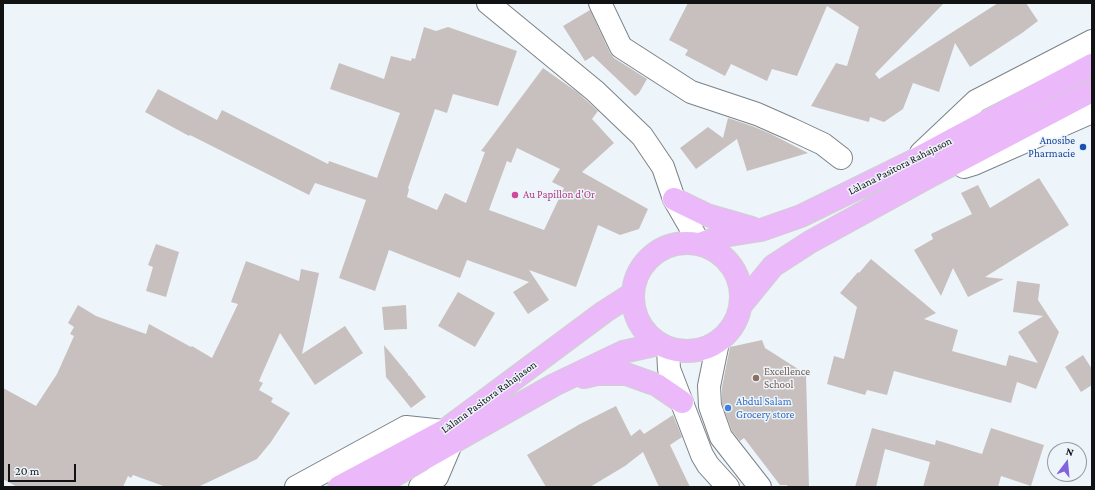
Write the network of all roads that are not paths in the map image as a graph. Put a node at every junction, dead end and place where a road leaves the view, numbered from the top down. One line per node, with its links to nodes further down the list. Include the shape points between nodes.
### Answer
1 (488, 3): 10 (street, via 594,91 642,136 663,167)
2 (600, 3): 7 (street, via 621,47 691,92 757,114 823,144)
3 (1092, 41): 8 (street, via 976,101)
4 (1092, 64): 8 (main road, Làlana Pasitora Rahajason)
5 (1092, 91): 9 (main road, Làlana Pasitora Rahajason)
6 (1092, 112): 9 (street, via 974,164)
7 (841, 158)
8 (911, 162): 11 (main road, Làlana Pasitora Rahajason, via 801,216)
9 (930, 176): 14 (main road, Làlana Pasitora Rahajason, via 810,242 773,266)
10 (674, 199): 11 (main road, via 707,215); 12 (street)
11 (761, 230): 12 (main road, Làlana Pasitora Rahajason, via 723,236)
12 (700, 244): 13 (main road, via 681,242 662,248 647,259 637,275); 14 (main road, via 716,251 730,262 742,290)
13 (632, 294): 16 (main road, via 634,314 644,331); 19 (main road, Làlana Pasitora Rahajason, via 604,312)
14 (742, 304): 15 (main road, via 731,330)
15 (718, 342): 16 (main road, via 702,349 685,352); 25 (street, via 709,386 710,406 721,437)
16 (664, 346): 17 (main road, Làlana Pasitora Rahajason, via 623,352); 18 (street, via 669,369)
17 (554, 385): 18 (main road, via 597,374 626,374 657,385); 19 (main road, Làlana Pasitora Rahajason)
18 (682, 402): 24 (street, via 702,455)
19 (448, 437): 20 (street, via 406,427); 21 (main road, Làlana Pasitora Rahajason); 22 (main road, Làlana Pasitora Rahajason); 23 (street, via 437,477)
20 (296, 487)
21 (339, 487)
22 (374, 487)
23 (420, 487)
24 (728, 487)
25 (760, 487)

